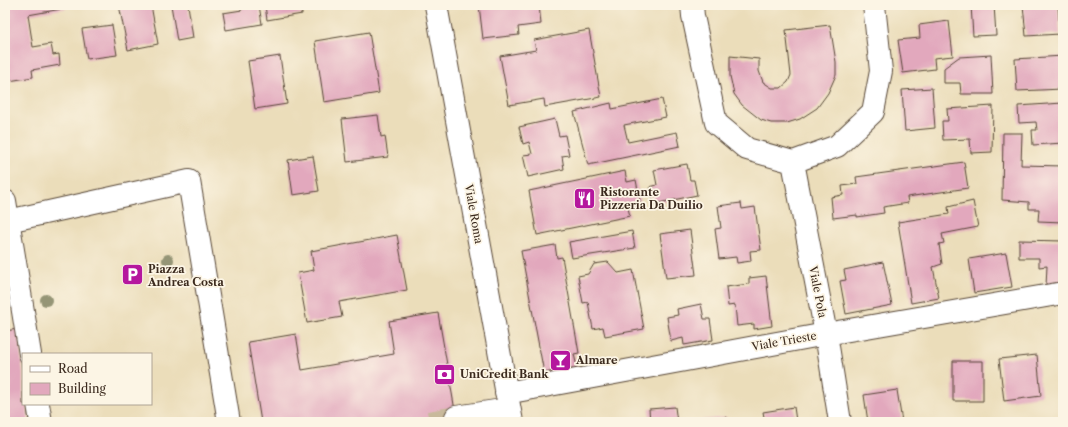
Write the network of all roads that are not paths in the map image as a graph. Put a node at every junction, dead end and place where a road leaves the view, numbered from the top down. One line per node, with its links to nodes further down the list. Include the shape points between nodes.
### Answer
1 (436, 5): 10 (street, Viale Roma)
2 (692, 5): 4 (street, via 716,123 748,149)
3 (874, 5): 4 (street, via 881,71 873,112 837,146)
4 (793, 162): 7 (street, Viale Pola)
5 (6, 211): 8 (street); 13 (street, via 189,181)
6 (1063, 293): 7 (street, Viale Trieste)
7 (826, 334): 10 (street, Viale Trieste); 14 (street, Viale Pola)
8 (30, 353)
9 (38, 405): 12 (street)
10 (509, 408): 11 (street, Viale Trieste)
11 (456, 417)
12 (41, 422)
13 (229, 422)
14 (840, 422)

